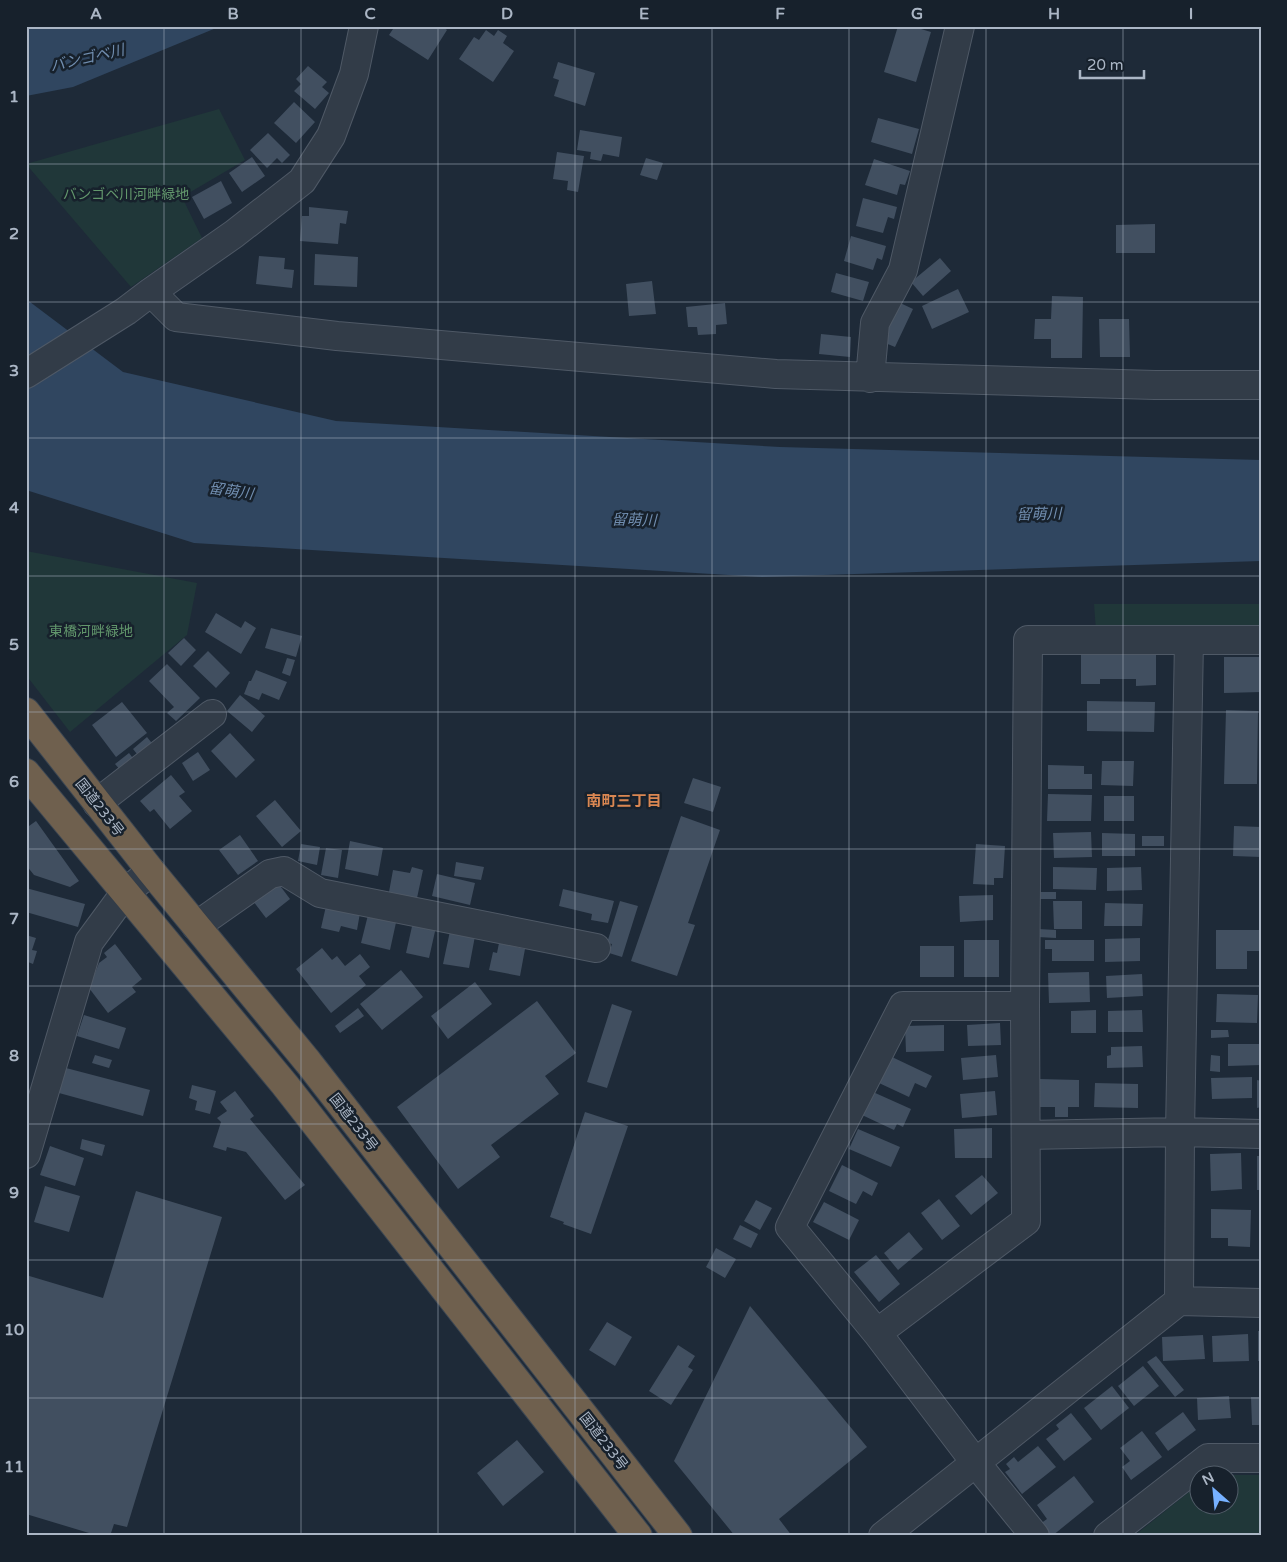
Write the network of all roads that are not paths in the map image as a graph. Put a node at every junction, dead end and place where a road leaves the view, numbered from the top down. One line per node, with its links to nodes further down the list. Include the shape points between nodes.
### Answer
1 (364, 26): 3 (street, via 354,74 331,136 302,181)
2 (960, 26): 5 (street, via 903,270 875,323)
3 (151, 292): 4 (street); 5 (street, via 176,317 214,322 337,336 756,372)
4 (26, 374)
5 (870, 378): 6 (street)
6 (1261, 385)
7 (1189, 640): 8 (street); 17 (street, via 1028,640); 18 (street)
8 (1261, 640)
9 (26, 712): 12 (highway, 国道233号)
10 (212, 714): 12 (street)
11 (26, 773): 14 (highway)
12 (97, 803): 13 (highway, 国道233号)
13 (151, 871): 14 (street); 15 (highway, 国道233号)
14 (125, 893): 21 (street, via 89,942); 27 (highway, via 285,1085)
15 (196, 926): 16 (street, via 270,874 284,871 320,893); 28 (highway, 国道233号, via 308,1062)
16 (596, 948)
17 (1025, 1006): 20 (street); 24 (street, via 903,1006 790,1227)
18 (1180, 1132): 19 (street); 20 (street); 22 (street)
19 (1261, 1134)
20 (1026, 1135): 24 (street, via 1026,1221)
21 (27, 1147)
22 (1179, 1301): 23 (street); 26 (street)
23 (1261, 1303)
24 (877, 1333): 26 (street)
25 (1261, 1458): 31 (street, via 1208,1458)
26 (975, 1462): 29 (street); 30 (street)
27 (638, 1536)
28 (678, 1536)
29 (883, 1536)
30 (1035, 1536)
31 (1108, 1536)

